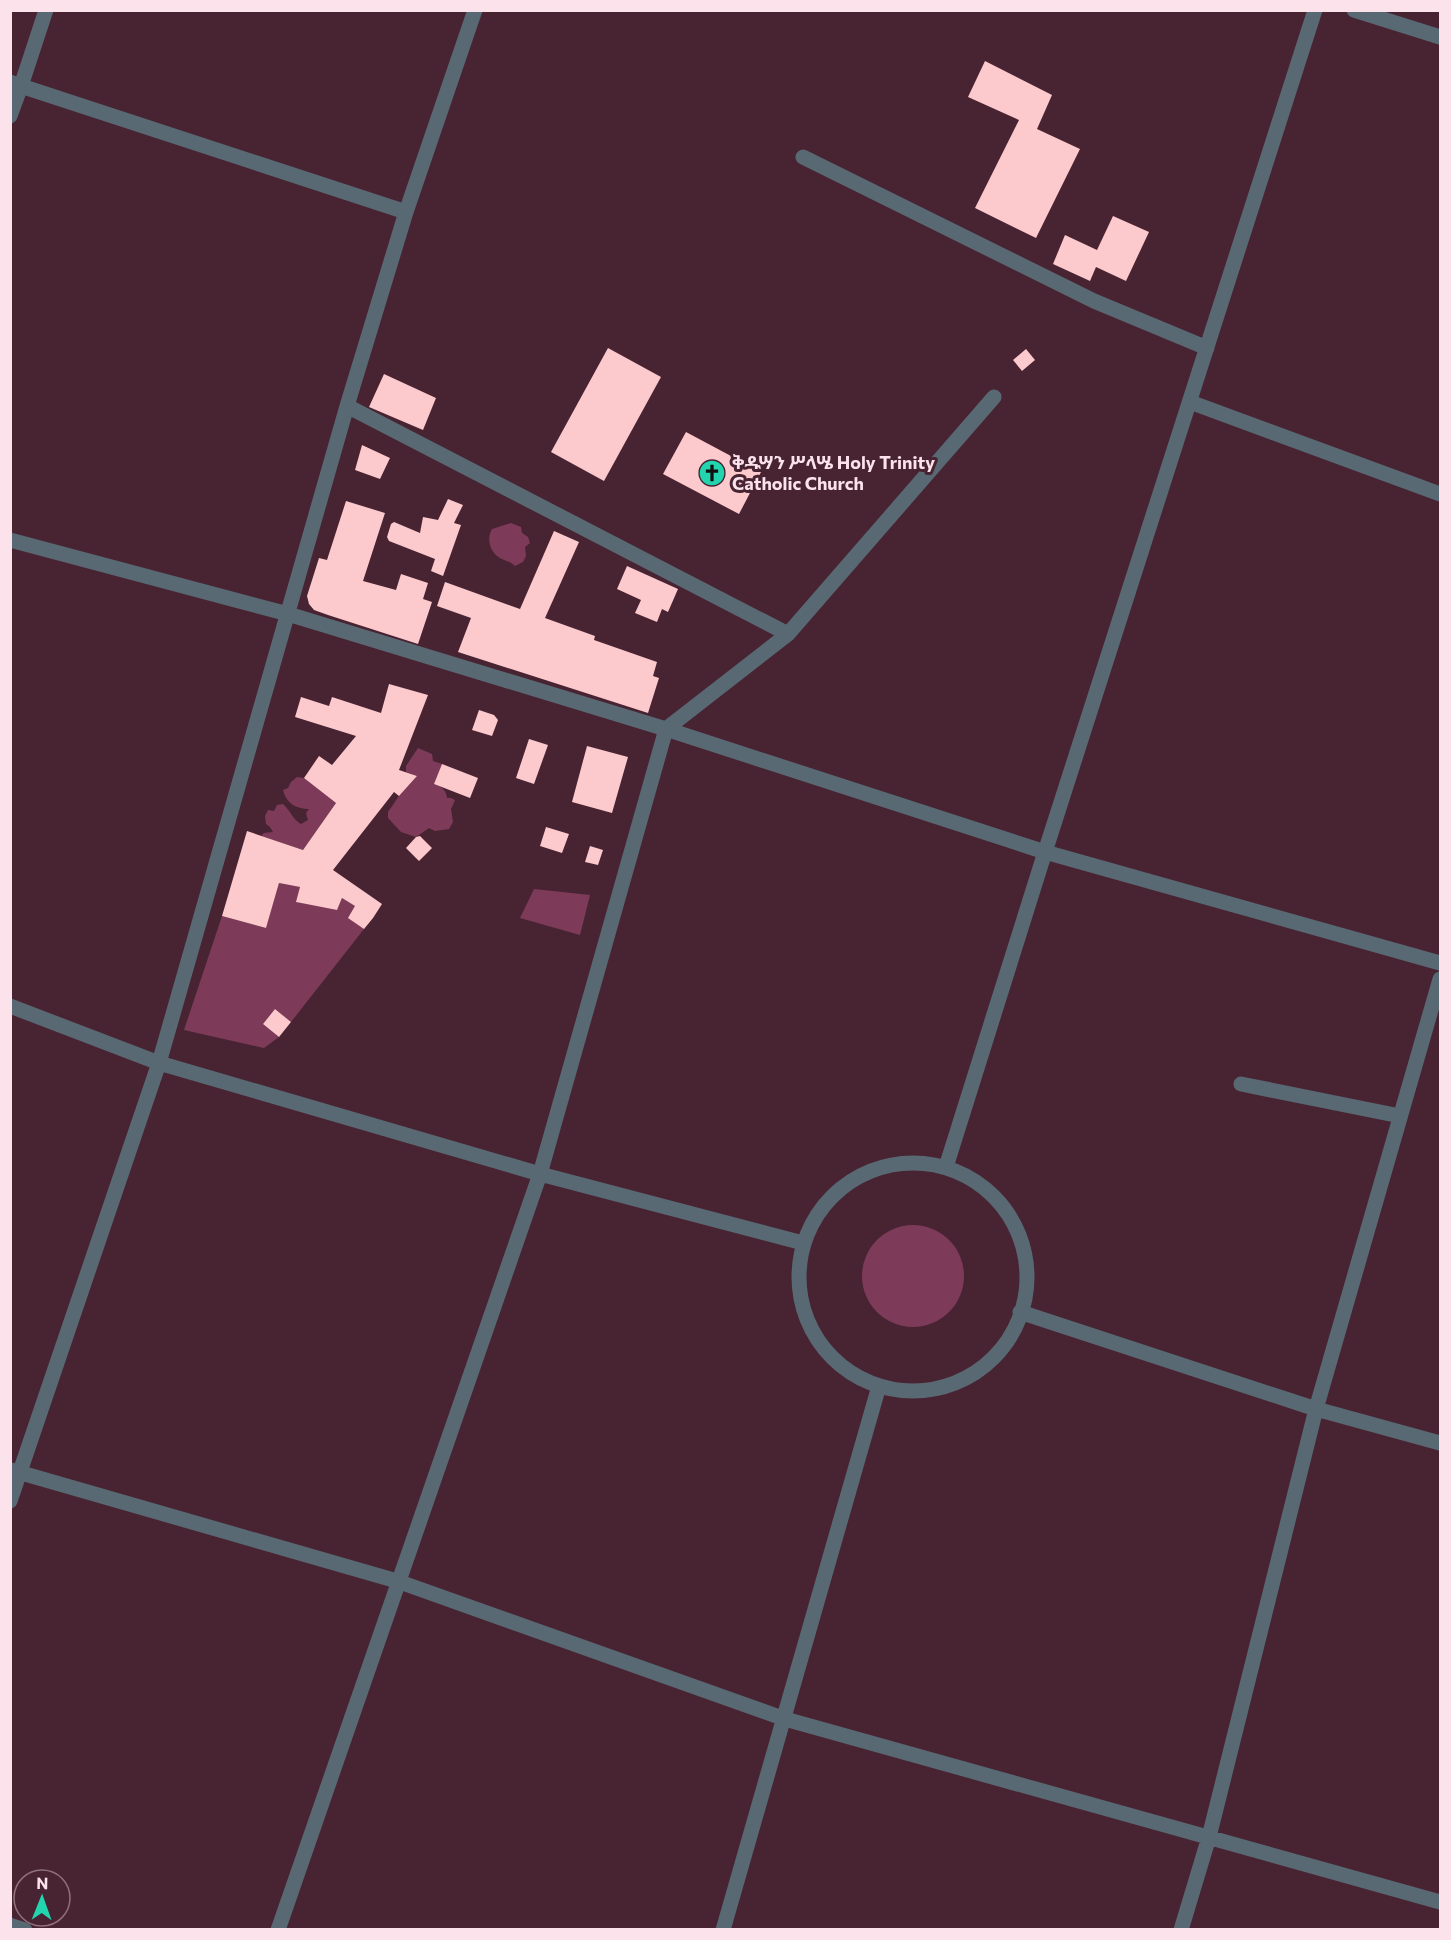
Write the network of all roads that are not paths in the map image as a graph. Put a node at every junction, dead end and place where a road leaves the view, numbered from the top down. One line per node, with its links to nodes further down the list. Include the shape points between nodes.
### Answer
1 (46, 10): 6 (street)
2 (475, 10): 9 (street)
3 (1315, 10): 10 (street)
4 (1354, 10): 5 (street)
5 (1440, 37)
6 (16, 84): 7 (street); 9 (street)
7 (10, 116)
8 (803, 158): 10 (street, via 1095,301)
9 (406, 212): 13 (street)
10 (1207, 348): 12 (street)
11 (994, 397): 17 (street)
12 (1190, 402): 14 (street); 19 (street)
13 (347, 406): 16 (street); 17 (street)
14 (1440, 494)
15 (10, 540): 16 (street)
16 (288, 614): 18 (street); 23 (street)
17 (788, 634): 18 (street)
18 (666, 729): 19 (street); 27 (street)
19 (1045, 852): 20 (street); 26 (street)
20 (1440, 963)
21 (1440, 979): 25 (street)
22 (10, 1006): 23 (street)
23 (159, 1063): 27 (street); 33 (street)
24 (1241, 1084): 25 (street)
25 (1400, 1116): 31 (street)
26 (946, 1167): 28 (street, via 910,1162 875,1168 843,1185 818,1211); 29 (street, via 978,1183 1005,1208 1022,1239 1028,1275)
27 (540, 1174): 28 (street); 35 (street)
28 (802, 1243): 30 (street, via 798,1279 804,1314 821,1345 846,1370)
29 (1020, 1312): 30 (street, via 1007,1342 971,1374 950,1385 914,1391); 31 (street)
30 (879, 1386): 36 (street)
31 (1316, 1409): 32 (street); 37 (street)
32 (1440, 1443)
33 (15, 1471): 34 (street); 35 (street)
34 (10, 1501)
35 (397, 1581): 36 (street); 41 (street)
36 (785, 1719): 37 (street); 42 (street)
37 (1209, 1837): 38 (street); 43 (street)
38 (1440, 1902)
39 (10, 1925): 40 (street)
40 (25, 1929)
41 (278, 1929)
42 (723, 1929)
43 (1181, 1929)

